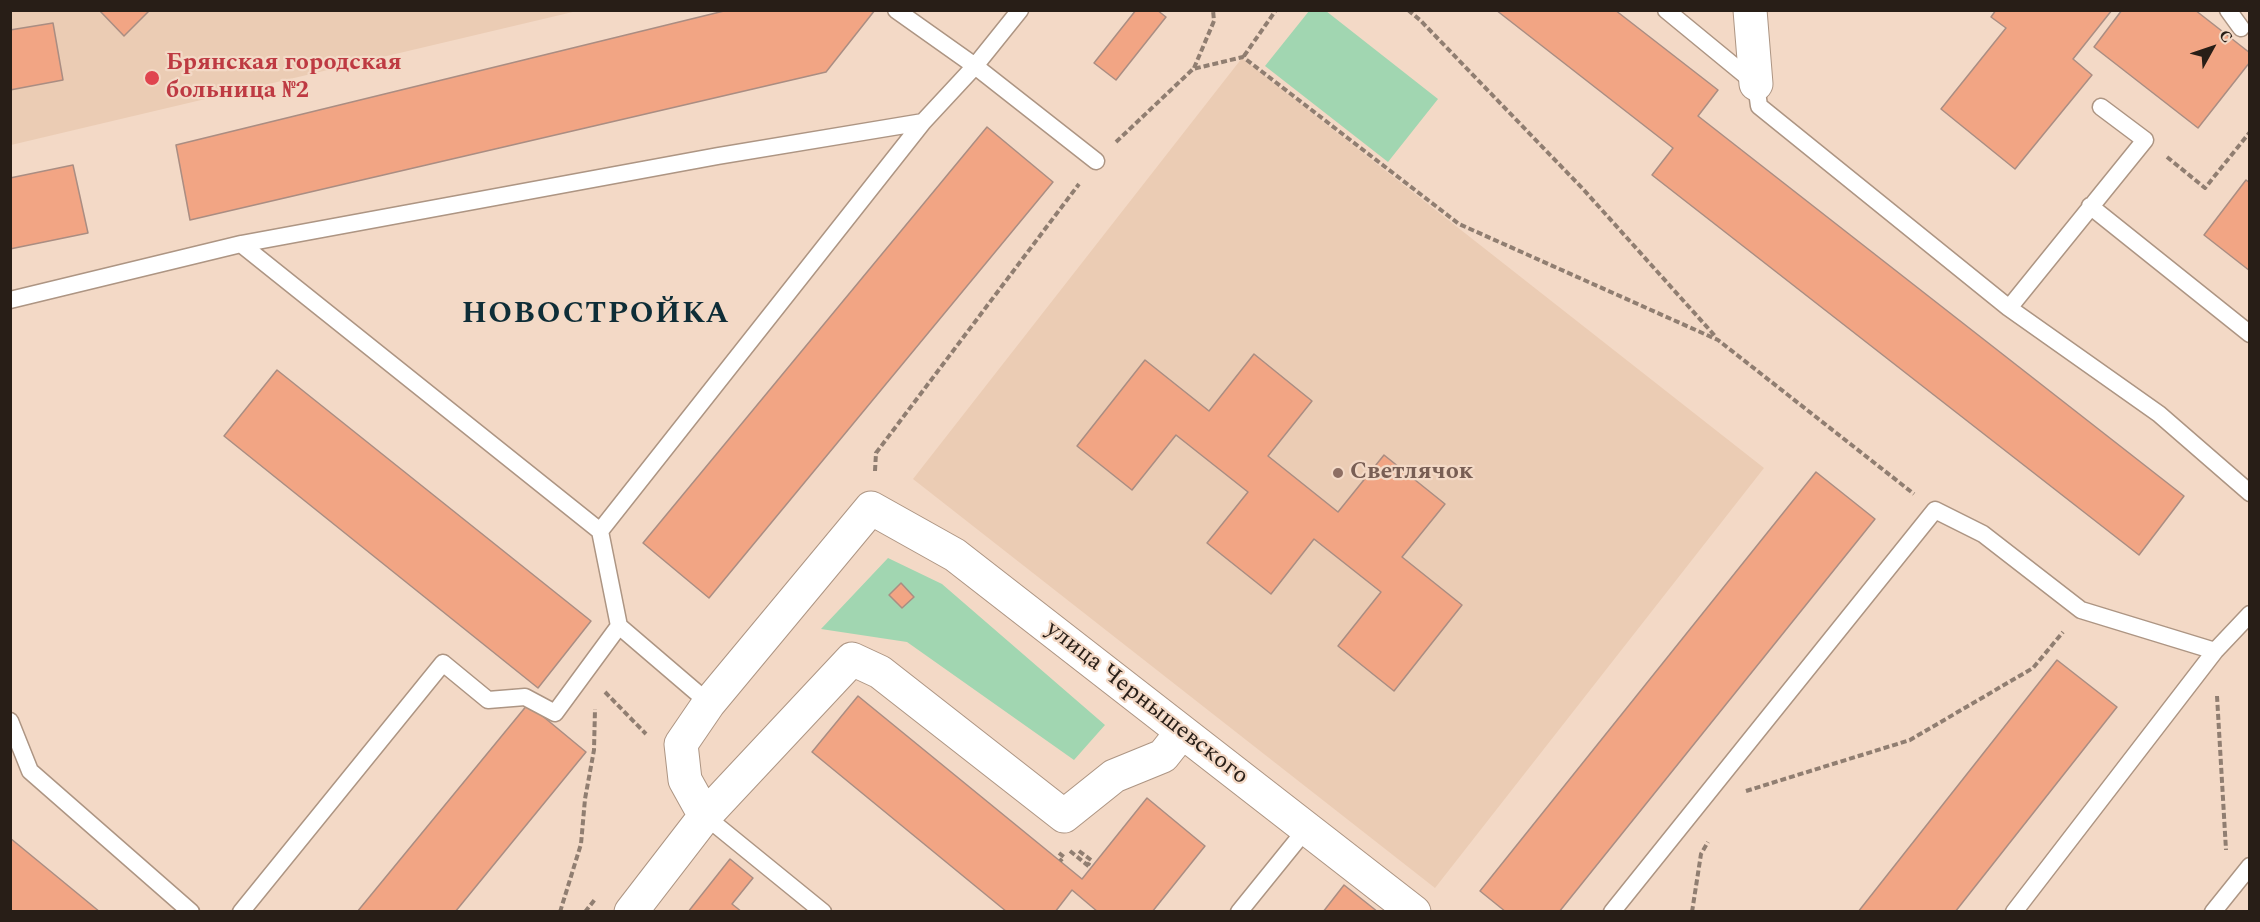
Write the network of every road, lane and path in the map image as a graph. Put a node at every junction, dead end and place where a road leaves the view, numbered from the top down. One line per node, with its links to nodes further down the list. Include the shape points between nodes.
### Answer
1 (896, 10): 11 (lane)
2 (1020, 10): 11 (lane)
3 (1213, 10): 12 (path, via 1214,21)
4 (1276, 10): 10 (path)
5 (1408, 10): 24 (path, via 1582,189)
6 (1666, 10): 13 (lane)
7 (1750, 10): 13 (street)
8 (2228, 10): 9 (lane)
9 (2241, 28)
10 (1243, 57): 12 (path); 24 (path, via 1459,224)
11 (975, 66): 15 (lane); 18 (lane)
12 (1193, 69): 18 (path)
13 (1756, 84): 22 (lane, via 1759,106)
14 (2100, 107): 17 (lane)
15 (923, 122): 20 (lane); 28 (lane)
16 (2250, 132): 17 (path, via 2205,188)
17 (2145, 140): 19 (lane)
18 (1096, 161): 26 (path, via 876,453)
19 (2090, 206): 22 (lane); 23 (lane)
20 (241, 244): 21 (lane); 28 (lane)
21 (10, 300)
22 (2009, 308): 25 (lane, via 2159,414)
23 (2250, 334)
24 (1718, 340): 27 (path)
25 (2250, 493)
26 (871, 508): 34 (street); 36 (street, улица Чернышевского, via 955,555)
27 (1935, 510): 29 (lane, via 1983,534); 55 (lane)
28 (600, 531): 31 (lane)
29 (2081, 610): 32 (lane); 38 (path, via 2033,668 1910,740)
30 (2250, 614): 32 (lane)
31 (619, 626): 33 (lane); 34 (lane)
32 (2215, 651): 45 (path); 57 (lane)
33 (585, 674): 37 (path); 48 (lane, via 555,713 525,697 488,700 443,663); 49 (path, via 596,713 594,750 581,844)
34 (709, 703): 39 (street, via 681,744 685,780)
35 (10, 721): 47 (lane, via 30,771)
36 (1182, 732): 39 (street, via 1163,756 1114,776 1064,816 880,672 852,659); 40 (street, улица Чернышевского)
37 (650, 738)
38 (1745, 791)
39 (705, 816): 51 (street); 52 (lane)
40 (1307, 828): 53 (lane); 54 (street, улица Чернышевского)
41 (1712, 835): 56 (path, via 1701,854)
42 (1079, 851): 43 (path, via 1091,860 1089,866)
43 (1076, 855)
44 (2250, 866): 45 (lane)
45 (2228, 893): 58 (lane)
46 (599, 894): 50 (path)
47 (191, 912)
48 (241, 912)
49 (560, 912)
50 (585, 912)
51 (631, 912)
52 (823, 912)
53 (1239, 912)
54 (1413, 912)
55 (1612, 912)
56 (1692, 912)
57 (2014, 912)
58 (2213, 912)

